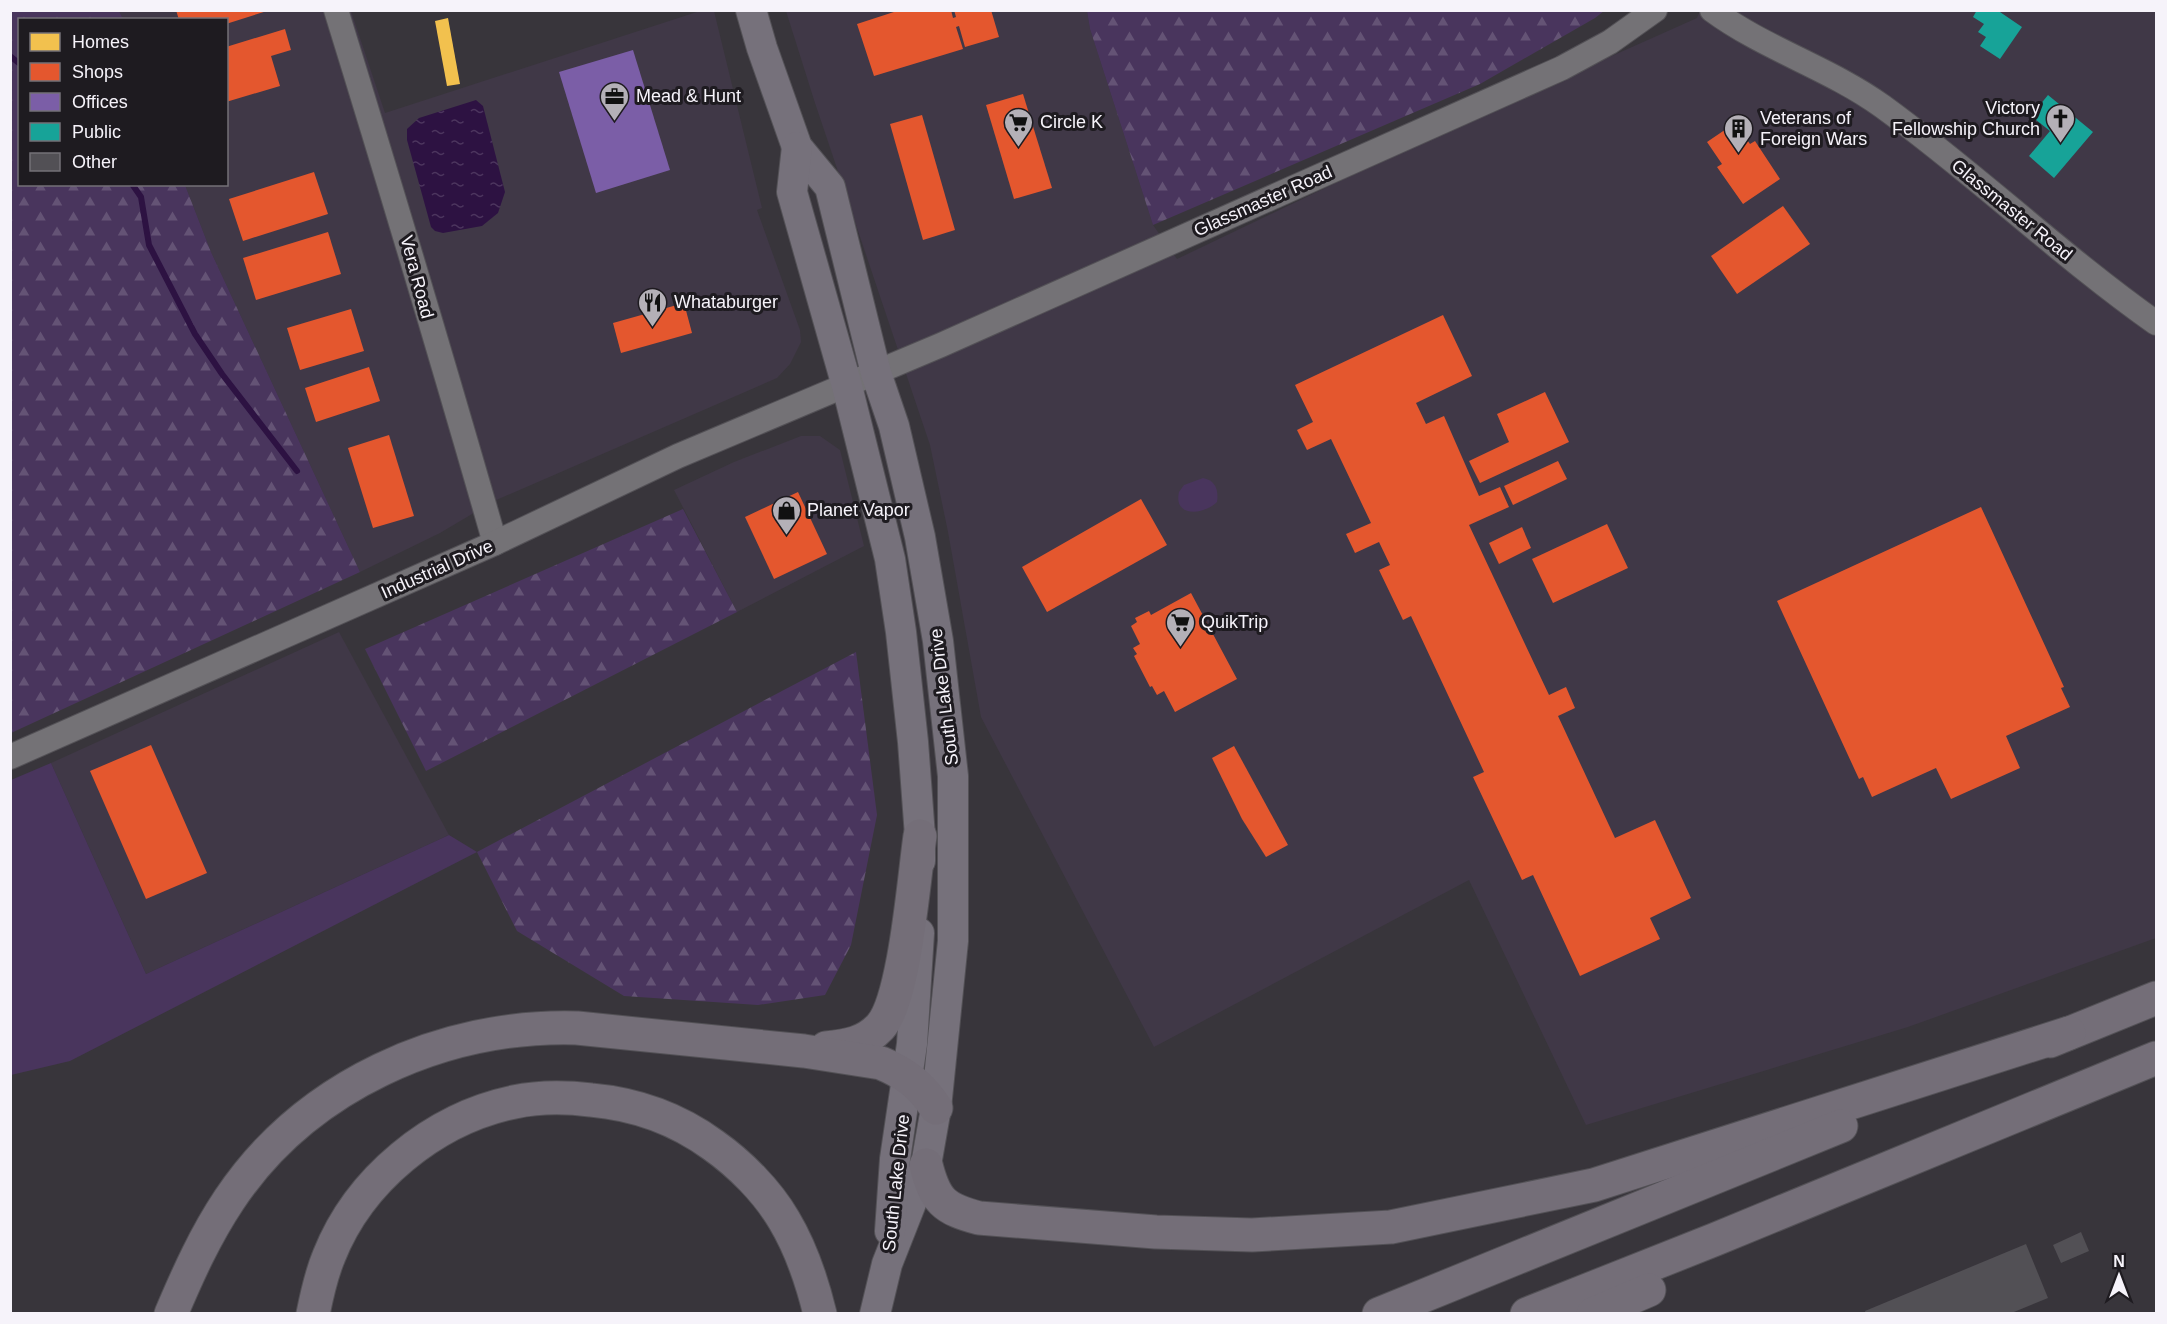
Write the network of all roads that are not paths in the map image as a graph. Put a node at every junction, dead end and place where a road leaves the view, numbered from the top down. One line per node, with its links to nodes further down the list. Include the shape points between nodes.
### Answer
1 (336, 10): 7 (street, Vera Road, via 415,263)
2 (751, 10): 6 (main road, South Lake Drive, via 797,147 830,187)
3 (1655, 10): 6 (street, Glassmaster Road, via 1610,42 1562,68)
4 (1712, 10): 5 (street, Glassmaster Road, via 1882,107)
5 (2157, 323)
6 (862, 380): 7 (street, Industrial Drive, via 678,456); 9 (main road, South Lake Drive, via 903,654); 16 (main road, South Lake Drive, via 894,426 920,537 938,641 953,776 953,941)
7 (495, 543): 8 (street, Industrial Drive)
8 (10, 757)
9 (920, 836): 12 (highway, via 903,954 890,1011 882,1025 861,1042); 14 (main road, South Lake Drive, via 919,950)
10 (2157, 998): 11 (highway)
11 (2069, 1033): 17 (highway, via 1594,1185 1391,1227 1252,1235 979,1218 947,1207 934,1192); 23 (highway)
12 (804, 1051): 14 (highway, via 880,1063); 19 (highway, via 549,1027 478,1035 406,1058 340,1092 308,1115 261,1160 219,1215)
13 (2157, 1058): 15 (highway)
14 (908, 1077): 16 (highway); 18 (main road, South Lake Drive, via 895,1159)
15 (2107, 1080): 24 (highway); 25 (highway, via 1694,1272)
16 (936, 1108): 17 (main road, South Lake Drive)
17 (926, 1165): 18 (main road, South Lake Drive)
18 (887, 1264): 22 (main road, South Lake Drive)
19 (171, 1314)
20 (314, 1314): 21 (highway, via 319,1286 340,1232 359,1203 401,1158 425,1140 486,1109 546,1098 579,1098 644,1109 678,1122 724,1152 784,1219 803,1257)
21 (820, 1314)
22 (875, 1314)
23 (1378, 1314)
24 (1527, 1314)
25 (1593, 1314)

